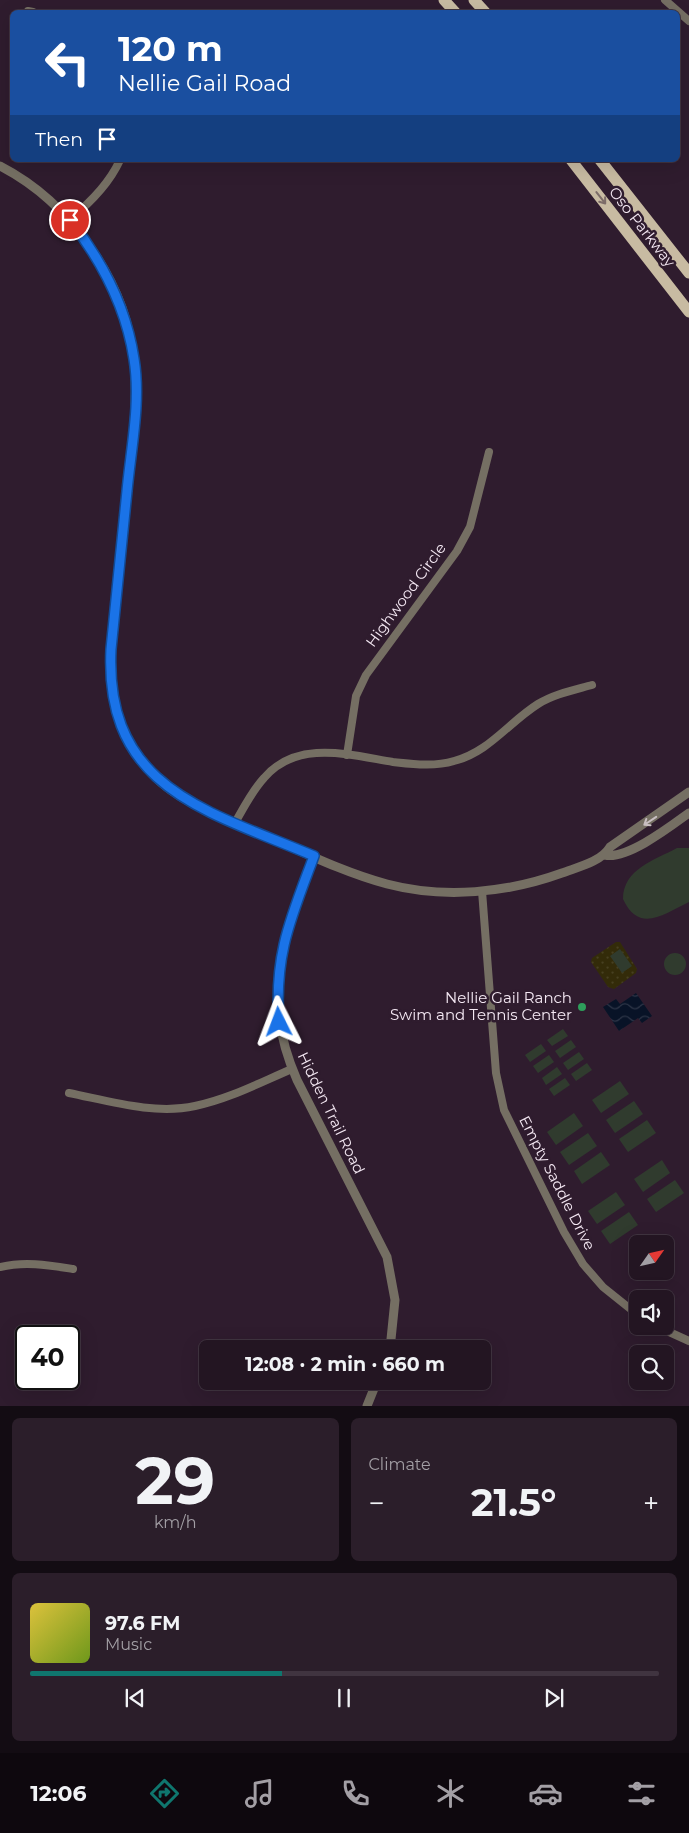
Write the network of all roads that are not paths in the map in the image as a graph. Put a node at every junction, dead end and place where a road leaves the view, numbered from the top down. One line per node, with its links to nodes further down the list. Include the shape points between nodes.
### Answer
1 (444, 0): 4 (main road)
2 (474, 0): 5 (main road)
3 (665, 0): 6 (street)
4 (453, 10)
5 (483, 10)
6 (677, 10)
7 (119, 162): 11 (street, via 104,187)
8 (573, 162): 13 (main road, Oso Parkway, one-way to 13)
9 (602, 162): 12 (main road, Oso Parkway)
10 (0, 166): 11 (street, via 22,178)
11 (70, 220): 19 (street, via 96,255 114,289 134,360 135,412 111,649 113,703 130,745 152,774 184,798)
12 (689, 274)
13 (689, 312)
14 (489, 452): 16 (street, Highwood Circle, via 470,527 457,551 366,675 356,696)
15 (592, 685): 16 (street, via 539,703 488,745 452,762 407,764)
16 (347, 755): 19 (street, via 312,752 279,766 265,775)
17 (689, 792): 20 (street, one-way to 20, via 610,847)
18 (689, 813): 20 (street, via 658,835 613,857)
19 (235, 823): 21 (street)
20 (605, 855): 22 (street, via 528,883)
21 (314, 856): 22 (street, via 387,884 427,890); 23 (street, Hidden Trail Road, via 280,960 279,1022)
22 (482, 891): 27 (street, Empty Saddle Drive, via 496,1074 504,1110 583,1264 603,1287)
23 (292, 1069): 24 (street, via 194,1107 137,1106); 29 (street, Hidden Trail Road, via 387,1257 396,1300)
24 (70, 1093)
25 (0, 1267): 26 (street, via 16,1263)
26 (73, 1270)
27 (629, 1308)
28 (674, 1334): 30 (street)
29 (391, 1340)
30 (689, 1341)
31 (373, 1390): 32 (street)
32 (366, 1406)

